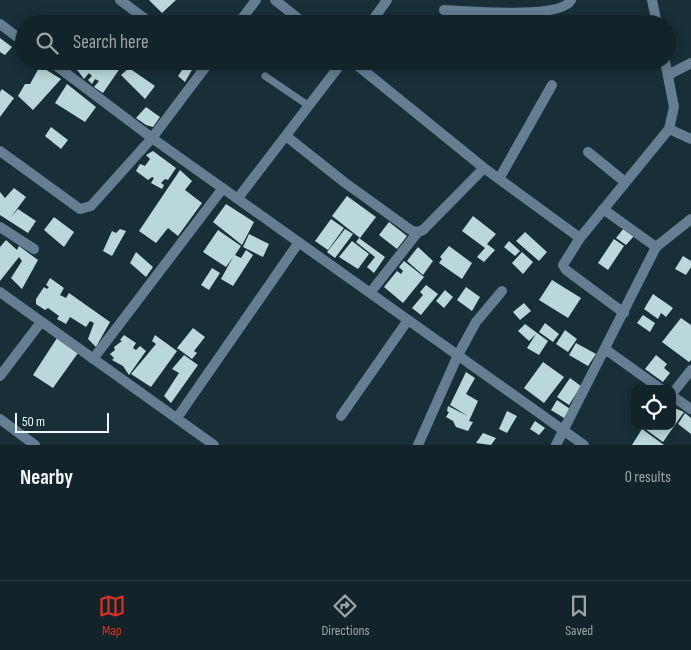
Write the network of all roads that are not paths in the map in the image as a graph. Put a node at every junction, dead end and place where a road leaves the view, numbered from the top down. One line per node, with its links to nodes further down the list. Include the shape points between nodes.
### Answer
1 (120, 0): 8 (street)
2 (256, 0): 9 (street)
3 (275, 0): 10 (street)
4 (387, 0): 11 (street)
5 (571, 0): 7 (street, via 558,10 498,13)
6 (652, 0): 12 (street)
7 (444, 10)
8 (140, 15)
9 (245, 15)
10 (294, 15)
11 (376, 15)
12 (655, 15)
13 (0, 24): 14 (street)
14 (15, 35)
15 (691, 63): 21 (street)
16 (62, 70): 27 (street)
17 (201, 70): 27 (street)
18 (336, 70): 24 (street)
19 (363, 70): 31 (street)
20 (667, 70): 21 (street)
21 (668, 75): 25 (street, via 674,107)
22 (265, 76): 24 (lane)
23 (552, 85): 32 (street)
24 (309, 106): 26 (street)
25 (669, 129): 28 (street); 33 (street)
26 (286, 136): 35 (street); 39 (street, via 344,182 412,231)
27 (152, 138): 29 (street, via 91,206 85,208 80,208); 34 (street)
28 (691, 139)
29 (0, 150)
30 (588, 152): 33 (street)
31 (484, 168): 32 (street); 39 (street)
32 (500, 179): 40 (street)
33 (625, 182): 36 (street)
34 (223, 188): 35 (street); 52 (street)
35 (238, 198): 41 (street)
36 (603, 210): 40 (street); 42 (street)
37 (691, 219): 42 (street)
38 (0, 227): 43 (street)
39 (418, 232): 46 (street)
40 (580, 238): 47 (street, via 563,265)
41 (299, 242): 46 (street); 60 (street)
42 (656, 247): 47 (street)
43 (34, 249)
44 (502, 291): 51 (street, via 481,314)
45 (0, 292): 49 (street)
46 (370, 292): 48 (street)
47 (624, 313): 50 (street)
48 (408, 320): 51 (street); 59 (street)
49 (41, 322): 52 (street); 54 (street)
50 (605, 349): 55 (street); 62 (street)
51 (458, 355): 62 (street); 65 (street)
52 (93, 359): 60 (street)
53 (691, 370): 56 (street)
54 (0, 376)
55 (655, 385)
56 (676, 390)
57 (676, 398): 58 (street)
58 (691, 409)
59 (342, 416)
60 (177, 418): 63 (street)
61 (0, 419): 64 (street)
62 (563, 430): 66 (street); 67 (street)
63 (212, 444)
64 (35, 445)
65 (418, 445)
66 (556, 445)
67 (584, 445)

